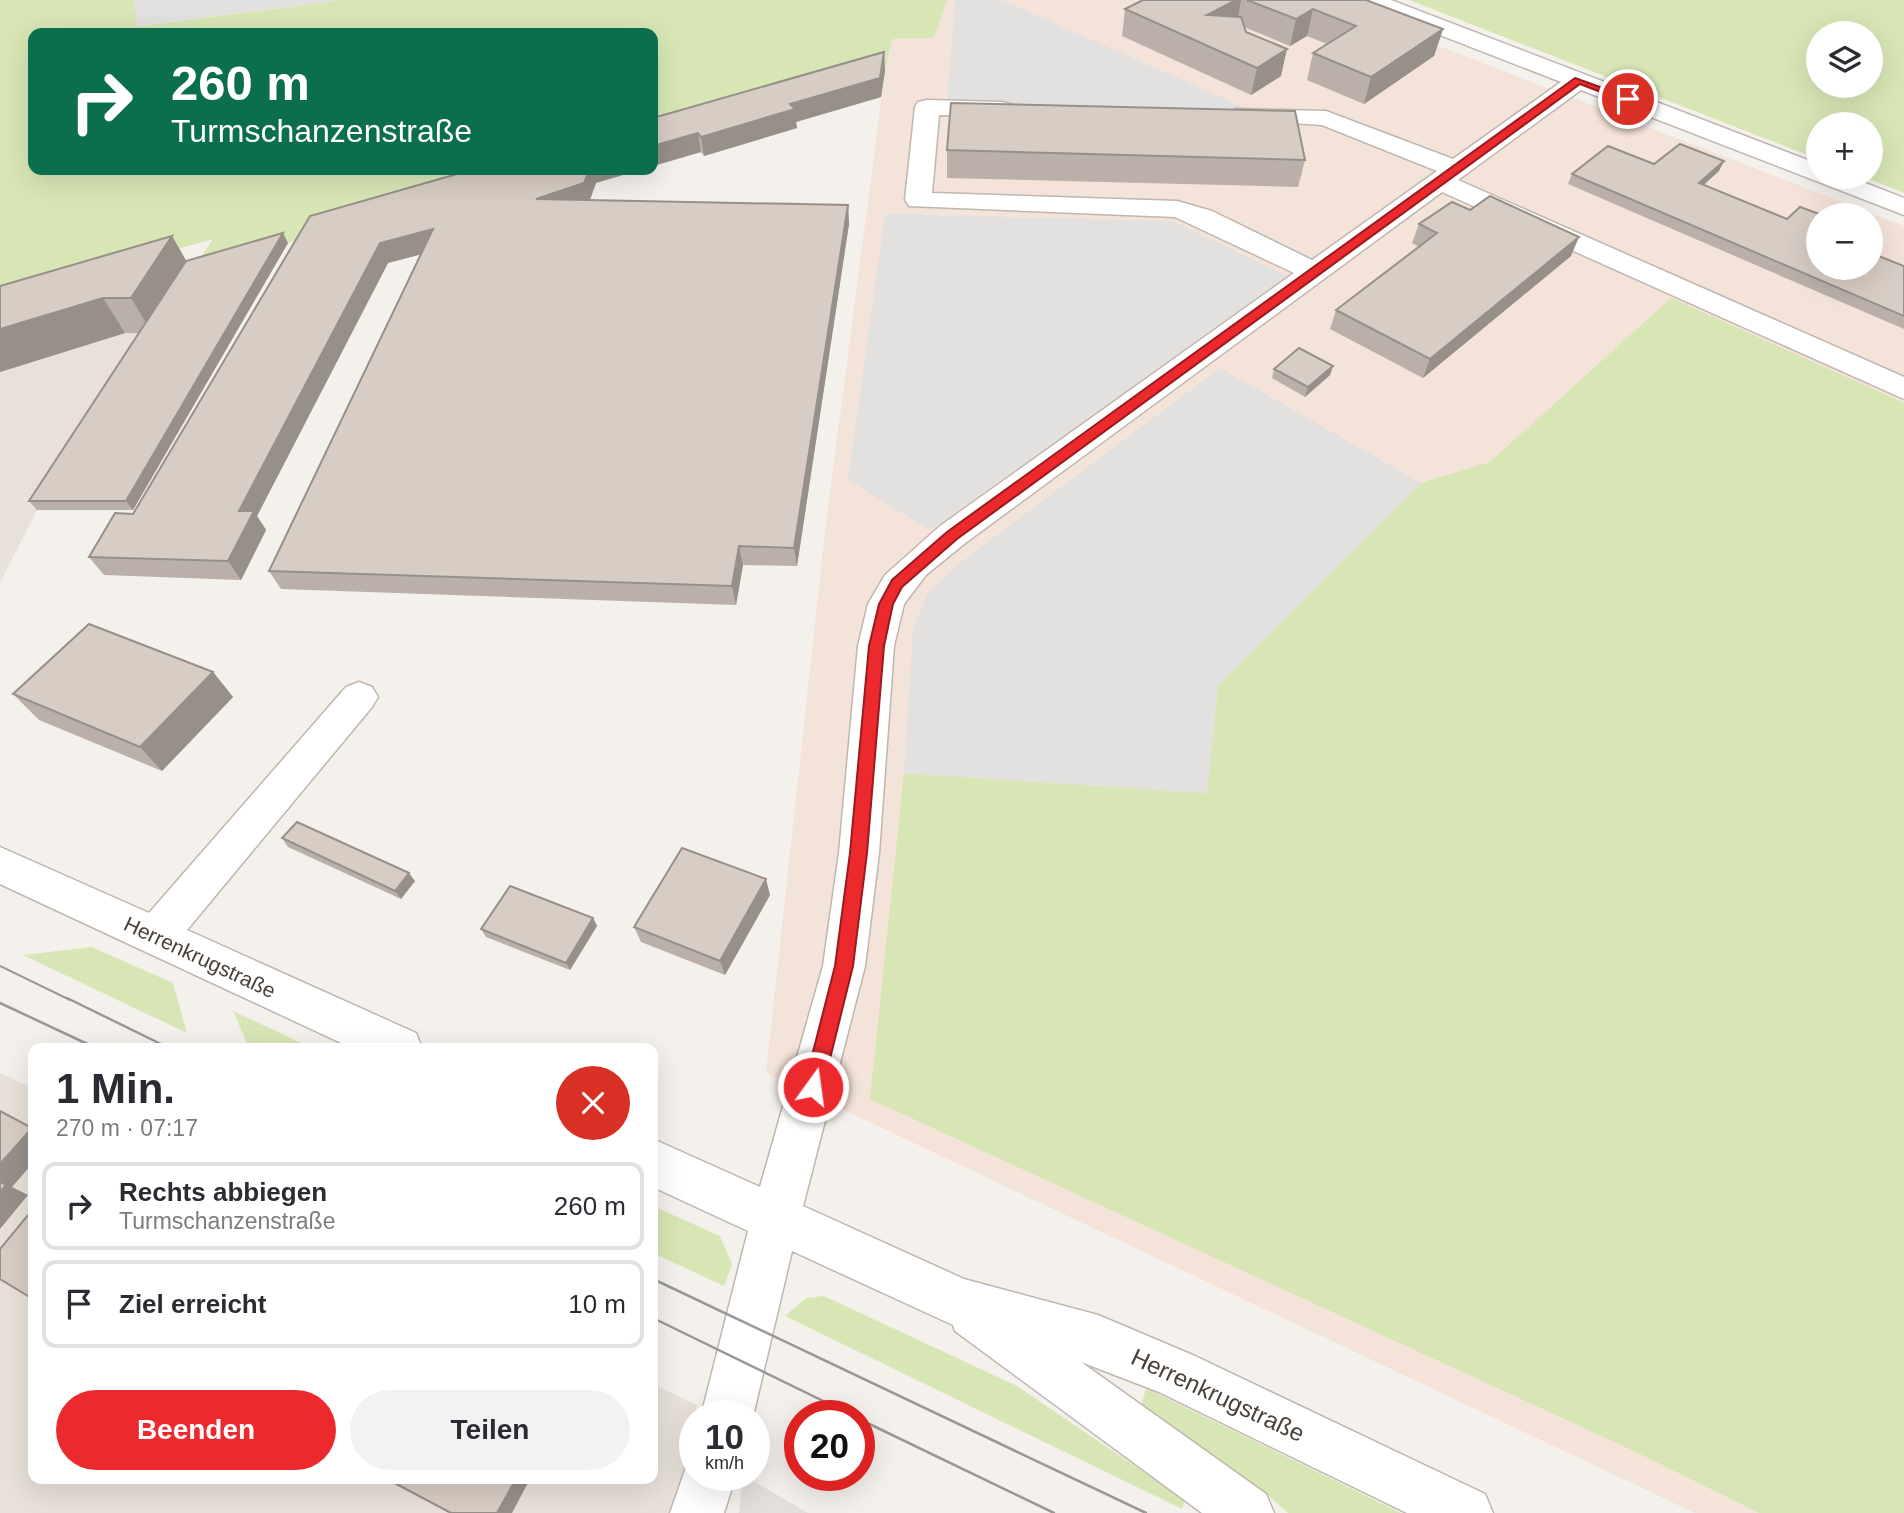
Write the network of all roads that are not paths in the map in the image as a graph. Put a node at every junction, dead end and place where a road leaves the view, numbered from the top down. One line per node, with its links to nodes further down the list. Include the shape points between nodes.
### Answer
1 (1371, 0): 2 (street)
2 (1579, 80): 5 (street); 6 (street)
3 (1027, 109): 9 (street, via 927,107 918,200 1177,209)
4 (1226, 114): 6 (street, via 1326,118)
5 (1806, 168)
6 (1449, 176): 9 (street); 10 (street)
7 (1859, 189): 8 (street)
8 (1904, 206)
9 (1315, 272): 16 (street, via 952,535 897,583 886,604 876,646 859,853 844,966)
10 (1904, 389)
11 (359, 697): 13 (street)
12 (0, 865): 13 (street, Herrenkrugstraße)
13 (156, 936): 14 (street, Herrenkrugstraße)
14 (389, 1043)
15 (658, 1165): 16 (street, Herrenkrugstraße)
16 (775, 1219): 17 (street, Herrenkrugstraße); 18 (street)
17 (960, 1303): 21 (street, Herrenkrugstraße); 22 (street, Herrenkrugstraße, via 1098,1340)
18 (731, 1400)
19 (704, 1491): 20 (street)
20 (697, 1513)
21 (1247, 1513)
22 (1466, 1513)

